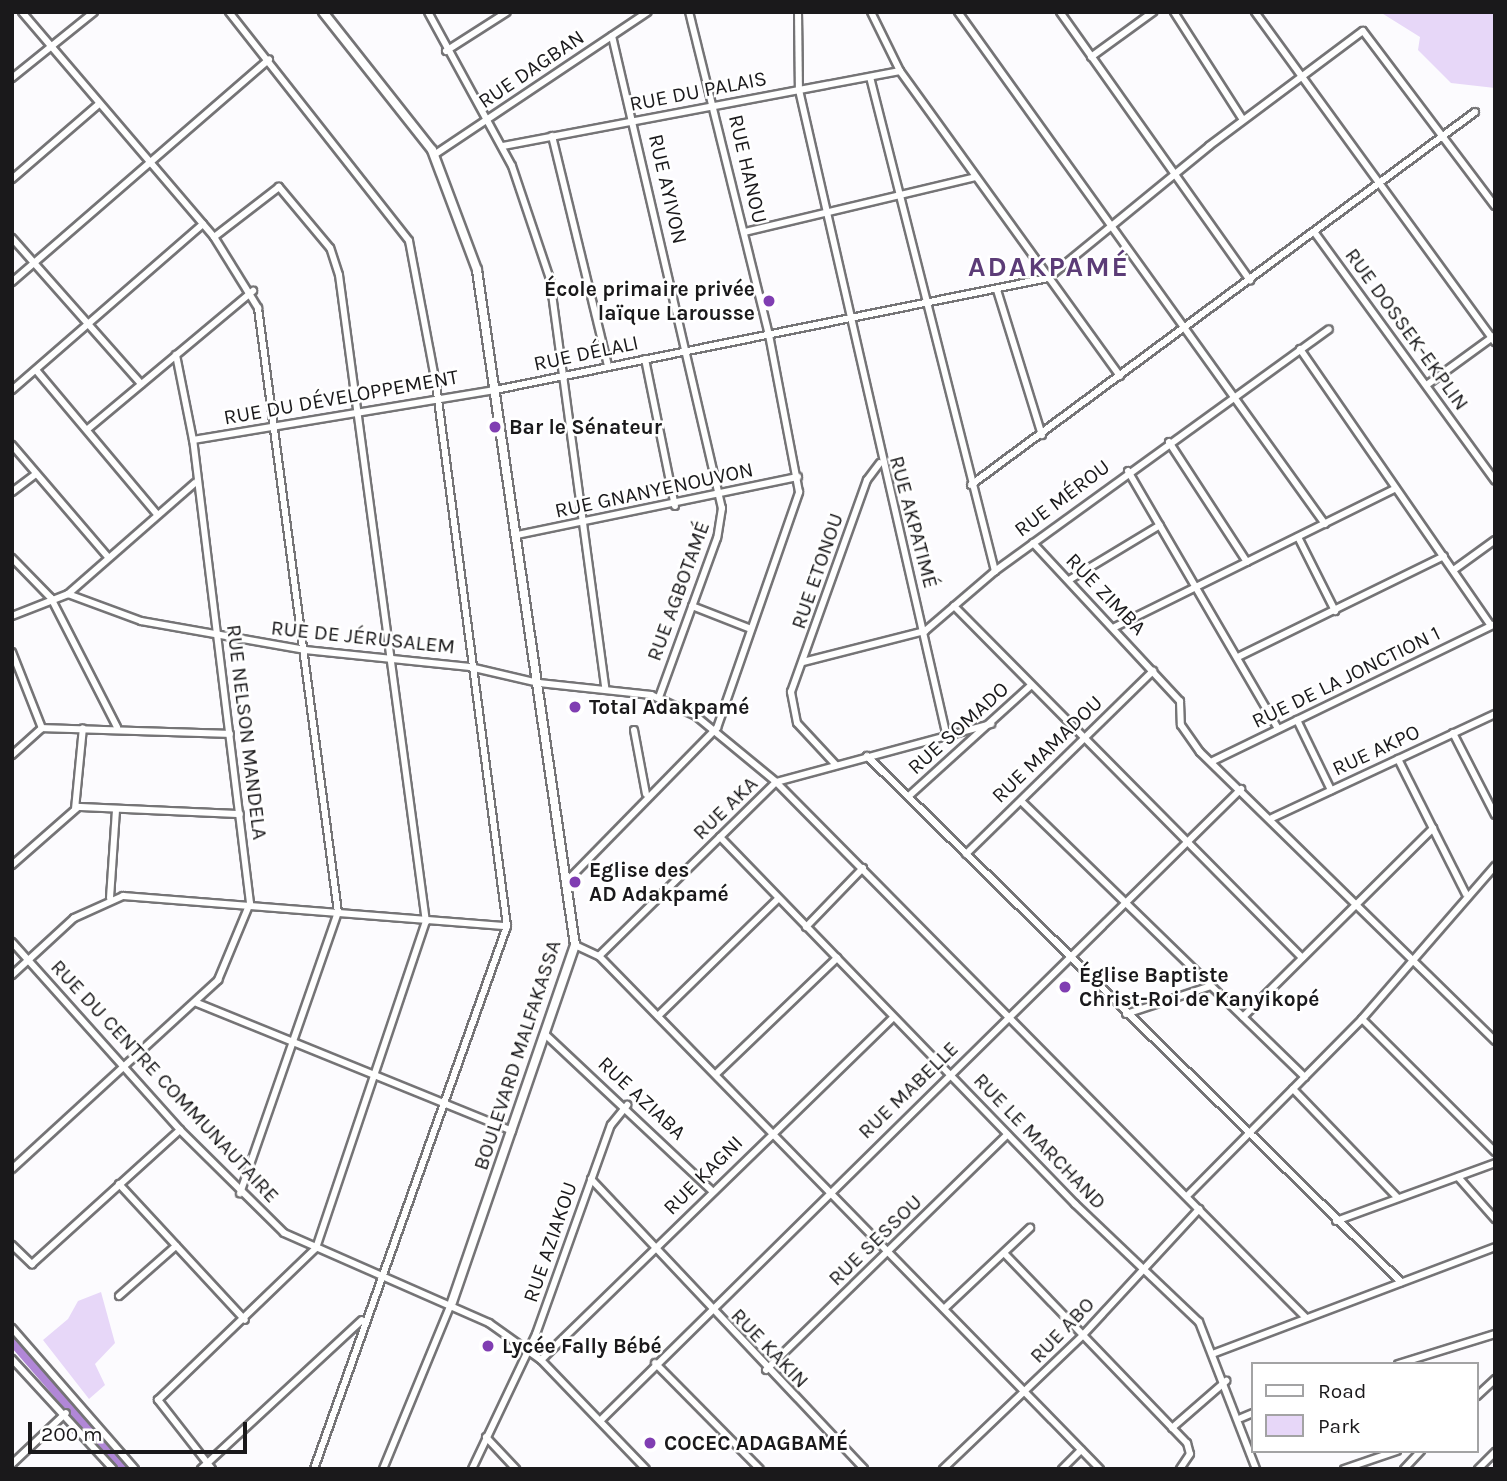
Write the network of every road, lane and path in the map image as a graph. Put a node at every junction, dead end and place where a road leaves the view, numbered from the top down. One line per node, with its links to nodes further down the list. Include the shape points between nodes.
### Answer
1 (22, 12): 18 (street)
2 (94, 12): 18 (street)
3 (241, 12): 16 (street)
4 (323, 12): 36 (street, BOULEVARD MALFAKASSA)
5 (428, 12): 19 (street)
6 (507, 12): 19 (street)
7 (648, 12): 17 (street, RUE DAGBAN)
8 (689, 12): 28 (street, RUE HANOU)
9 (798, 12): 26 (street, RUE AKPATIMÉ)
10 (870, 12): 22 (street)
11 (958, 12): 46 (street)
12 (1060, 12): 20 (street)
13 (1153, 12): 20 (street)
14 (1174, 12): 30 (street)
15 (1255, 12): 24 (street)
16 (232, 15): 21 (street)
17 (612, 36): 31 (street, RUE DAGBAN); 32 (street, RUE AYIVON)
18 (51, 47): 25 (street); 27 (street)
19 (446, 51): 31 (street)
20 (1091, 57): 38 (street)
21 (269, 59): 37 (street); 76 (street, via 409,241)
22 (900, 71): 23 (street, RUE DU PALAIS); 39 (street)
23 (870, 77): 26 (street, RUE DU PALAIS); 42 (street)
24 (1302, 77): 30 (street); 33 (street, via 1365,32); 41 (street)
25 (12, 78)
26 (799, 90): 28 (street, RUE DU PALAIS); 44 (street, RUE AKPATIMÉ)
27 (99, 104): 37 (street); 40 (street)
28 (715, 106): 32 (street, RUE DU PALAIS); 47 (street, RUE HANOU)
29 (1475, 112): 33 (street)
30 (1243, 120): 38 (street)
31 (486, 121): 35 (street); 36 (street, RUE DAGBAN)
32 (634, 121): 34 (street, RUE DU PALAIS); 64 (street, RUE AYIVON)
33 (1446, 133): 41 (street); 43 (street)
34 (552, 136): 35 (street, RUE DU PALAIS); 68 (street)
35 (503, 146): 70 (street, via 550,279)
36 (434, 155): 75 (street, BOULEVARD MALFAKASSA, via 477,271)
37 (149, 163): 45 (street); 51 (street)
38 (1174, 173): 46 (street); 53 (street)
39 (975, 177): 42 (street); 52 (street)
40 (12, 179)
41 (1382, 182): 48 (street); 63 (street)
42 (900, 195): 44 (street); 57 (street)
43 (1495, 206)
44 (826, 213): 47 (street); 58 (street, RUE AKPATIMÉ)
45 (202, 224): 49 (street); 59 (street)
46 (1110, 225): 52 (street); 60 (street)
47 (745, 232): 62 (street, RUE HANOU)
48 (1315, 233): 53 (street); 73 (street, RUE DOSSEK-EKPLIN)
49 (214, 237): 56 (street); 78 (street, via 271,190 284,191 330,248 339,275)
50 (12, 238): 51 (street)
51 (33, 264): 54 (street); 59 (street)
52 (1048, 278): 55 (street, RUE DÉLALI); 71 (street)
53 (1250, 280): 60 (street)
54 (12, 282)
55 (997, 290): 57 (street, RUE DÉLALI); 81 (street)
56 (253, 291): 66 (street); 79 (street)
57 (928, 304): 58 (street, RUE DÉLALI); 91 (street)
58 (849, 320): 62 (street, RUE DÉLALI); 85 (street, RUE AKPATIMÉ)
59 (87, 324): 69 (street); 72 (street)
60 (1184, 328): 71 (street); 77 (street)
61 (1329, 329): 65 (street, RUE MÉROU)
62 (769, 335): 64 (street, RUE DÉLALI); 88 (street, RUE HANOU)
63 (1494, 338): 73 (street)
64 (688, 349): 67 (street, RUE DÉLALI); 94 (street, RUE AYIVON)
65 (1300, 349): 77 (street, RUE MÉROU); 92 (street)
66 (176, 355): 72 (street); 82 (street, RUE NELSON MANDELA)
67 (645, 359): 68 (street, RUE DÉLALI); 95 (street)
68 (608, 366): 70 (street, RUE DÉLALI)
69 (36, 370): 74 (street); 80 (street)
70 (565, 375): 75 (street, RUE DÉLALI); 97 (street)
71 (1120, 376): 81 (street)
72 (141, 384): 80 (street)
73 (1428, 384): 89 (street, RUE DOSSEK-EKPLIN)
74 (12, 390)
75 (495, 390): 76 (street, RUE DU DÉVELOPPEMENT); 100 (street, BOULEVARD MALFAKASSA)
76 (438, 396): 78 (street, RUE DU DÉVELOPPEMENT); 128 (street)
77 (1233, 396): 83 (street, RUE MÉROU); 98 (street)
78 (358, 412): 79 (street, RUE DU DÉVELOPPEMENT); 126 (street)
79 (276, 427): 82 (street, RUE DU DÉVELOPPEMENT); 123 (street)
80 (89, 428): 96 (street)
81 (1041, 435): 91 (street)
82 (193, 440): 90 (street, RUE NELSON MANDELA)
83 (1169, 442): 86 (street, RUE MÉROU); 107 (street)
84 (12, 444): 87 (street)
85 (880, 463): 121 (street, RUE AKPATIMÉ); 127 (street, RUE ETONOU, via 867,480)
86 (1128, 471): 99 (street); 103 (street, RUE MÉROU)
87 (36, 474): 93 (street); 104 (street)
88 (798, 477): 94 (street, RUE GNANYENOUVON); 120 (street, via 799,496)
89 (1495, 481)
90 (195, 483): 96 (street); 122 (street, RUE NELSON MANDELA)
91 (971, 485): 109 (street)
92 (1396, 488): 98 (street); 105 (street)
93 (12, 492)
94 (720, 496): 95 (street, RUE GNANYENOUVON); 114 (street, RUE AGBOTAMÉ, via 723,521)
95 (675, 506): 97 (street, RUE GNANYENOUVON)
96 (157, 514): 104 (street)
97 (585, 523): 100 (street, RUE GNANYENOUVON); 132 (street)
98 (1325, 524): 101 (street)
99 (1160, 525): 110 (street); 111 (street)
100 (517, 535): 130 (street, BOULEVARD MALFAKASSA)
101 (1298, 537): 107 (street); 116 (street)
102 (1495, 540): 108 (street)
103 (1033, 543): 109 (street, RUE MÉROU); 110 (street, RUE ZIMBA)
104 (107, 556): 112 (street)
105 (1444, 556): 108 (street); 116 (street)
106 (12, 558): 113 (street)
107 (1247, 562): 111 (street)
108 (1455, 569): 118 (street)
109 (995, 571): 115 (street, RUE MÉROU)
110 (1069, 580): 119 (street, RUE ZIMBA)
111 (1198, 586): 119 (street); 125 (street)
112 (68, 594): 113 (street); 122 (street, RUE DE JÉRUSALEM, via 141,621)
113 (51, 598): 117 (street); 137 (street)
114 (692, 606): 120 (street); 133 (street, RUE AGBOTAMÉ)
115 (954, 606): 121 (street, RUE MÉROU); 131 (street)
116 (1335, 611): 125 (street)
117 (12, 616)
118 (1493, 625): 135 (street, RUE DE LA JONCTION 1)
119 (1115, 626): 129 (street, RUE ZIMBA)
120 (751, 629): 139 (street)
121 (925, 631): 127 (street, RUE MÉROU); 143 (street, RUE AKPATIMÉ)
122 (217, 635): 123 (street, RUE DE JÉRUSALEM); 145 (street, RUE NELSON MANDELA)
123 (305, 650): 126 (street, RUE DE JÉRUSALEM); 177 (street)
124 (12, 652): 140 (street)
125 (1240, 656): 141 (street)
126 (387, 660): 128 (street, RUE DE JÉRUSALEM); 178 (street)
127 (803, 662): 151 (street, RUE ETONOU, via 791,692 797,723)
128 (470, 667): 130 (street, RUE DE JÉRUSALEM); 179 (street)
129 (1153, 671): 146 (street, RUE MAMADOU); 150 (street, RUE ZIMBA, via 1180,701 1181,725)
130 (539, 683): 132 (street, RUE DE JÉRUSALEM); 170 (street, BOULEVARD MALFAKASSA)
131 (1030, 686): 136 (street, RUE SOMADO); 146 (street)
132 (605, 687): 133 (street, RUE DE JÉRUSALEM)
133 (659, 697): 139 (street, RUE DE JÉRUSALEM)
134 (1495, 714): 144 (street, RUE AKPO)
135 (1297, 720): 141 (street, RUE DE LA JONCTION 1); 154 (street)
136 (991, 723): 143 (street, RUE AKA); 156 (street, RUE SOMADO)
137 (117, 727): 138 (street); 145 (street)
138 (83, 728): 140 (street); 158 (street)
139 (717, 728): 152 (street, RUE DE JÉRUSALEM); 155 (street)
140 (42, 729): 147 (street)
141 (1278, 729): 150 (street, RUE DE LA JONCTION 1)
142 (634, 730): 155 (street)
143 (946, 733): 148 (street, RUE AKA)
144 (1453, 733): 149 (street, RUE AKPO); 161 (street)
145 (230, 734): 160 (street, RUE NELSON MANDELA)
146 (1082, 741): 157 (street, RUE MAMADOU); 165 (street)
147 (12, 755)
148 (867, 756): 151 (street, RUE AKA); 156 (street)
149 (1398, 759): 154 (street, RUE AKPO); 163 (street)
150 (1213, 761): 153 (street, RUE ZIMBA)
151 (836, 765): 152 (street, RUE AKA)
152 (776, 782): 164 (street, RUE AKA); 169 (street, RUE DE JÉRUSALEM)
153 (1241, 789): 162 (street, RUE ZIMBA); 165 (street, RUE MABELLE)
154 (1331, 790): 162 (street, RUE AKPO)
155 (646, 794): 170 (street)
156 (910, 795): 166 (street)
157 (1021, 801): 166 (street, RUE MAMADOU); 175 (street)
158 (75, 809): 159 (street); 167 (street)
159 (116, 810): 160 (street); 172 (street)
160 (240, 814): 176 (street, RUE NELSON MANDELA)
161 (1495, 815)
162 (1272, 818): 174 (street, RUE ZIMBA)
163 (1433, 828): 171 (street); 174 (street)
164 (720, 837): 173 (street, RUE LE MARCHAND); 183 (street, RUE AKA)
165 (1185, 844): 175 (street, RUE MABELLE); 186 (street)
166 (966, 854): 184 (street)
167 (12, 865)
168 (1495, 866): 171 (street)
169 (863, 868): 180 (street); 193 (street, RUE DE JÉRUSALEM)
170 (568, 880): 182 (street, BOULEVARD MALFAKASSA)
171 (1466, 894): 187 (street)
172 (110, 898): 176 (street); 188 (street, via 74,918)
173 (778, 899): 180 (street, RUE LE MARCHAND); 194 (street)
174 (1356, 900): 186 (street); 187 (street, RUE ZIMBA)
175 (1126, 901): 184 (street, RUE MABELLE); 190 (street)
176 (250, 904): 177 (street); 191 (street, RUE NELSON MANDELA, via 223,973)
177 (338, 912): 178 (street); 200 (street)
178 (426, 922): 179 (street); 203 (street)
179 (507, 926): 207 (street)
180 (806, 927): 185 (street, RUE LE MARCHAND)
181 (12, 942): 188 (street, RUE DU CENTRE COMMUNAUTAIRE)
182 (575, 945): 183 (street); 198 (street, BOULEVARD MALFAKASSA)
183 (599, 956): 194 (street)
184 (1069, 957): 192 (street); 193 (street, RUE MABELLE)
185 (836, 958): 196 (street, RUE LE MARCHAND); 204 (street)
186 (1302, 958): 195 (street)
187 (1415, 959): 197 (street); 199 (street, RUE ZIMBA)
188 (29, 960): 189 (street); 201 (street, RUE DU CENTRE COMMUNAUTAIRE)
189 (12, 975)
190 (1211, 986): 192 (street); 195 (street)
191 (197, 1003): 200 (street); 201 (street, RUE NELSON MANDELA)
192 (1126, 1014): 212 (street)
193 (1008, 1015): 202 (street, RUE MABELLE); 223 (street, RUE DE JÉRUSALEM)
194 (658, 1016): 204 (street)
195 (1243, 1017): 205 (street)
196 (893, 1018): 202 (street, RUE LE MARCHAND); 211 (street, RUE KAGNI)
197 (1362, 1019): 205 (street); 214 (street)
198 (546, 1035): 208 (street, RUE AZIABA); 210 (street, BOULEVARD MALFAKASSA)
199 (1495, 1041)
200 (293, 1043): 203 (street); 222 (street)
201 (123, 1068): 209 (street, RUE DU CENTRE COMMUNAUTAIRE); 216 (street, RUE NELSON MANDELA)
202 (951, 1073): 213 (street, RUE LE MARCHAND); 221 (street, RUE MABELLE)
203 (374, 1074): 207 (street); 232 (street)
204 (716, 1074): 211 (street)
205 (1305, 1077): 206 (street)
206 (1293, 1089): 212 (street); 224 (street)
207 (447, 1102): 210 (street); 237 (street)
208 (627, 1105): 218 (street, RUE AZIAKOU, via 611,1125); 220 (street, RUE AZIABA)
209 (180, 1130): 219 (street); 222 (street, RUE DU CENTRE COMMUNAUTAIRE)
210 (512, 1131): 240 (street, BOULEVARD MALFAKASSA)
211 (770, 1132): 220 (street, RUE KAGNI); 221 (street)
212 (1248, 1132): 223 (street); 227 (street)
213 (1007, 1135): 234 (street, RUE SESSOU); 236 (street, RUE LE MARCHAND)
214 (1495, 1152)
215 (1495, 1163): 217 (street)
216 (12, 1170)
217 (1458, 1177): 224 (street); 226 (street)
218 (591, 1179): 233 (street, RUE KAKIN); 249 (street, RUE AZIAKOU)
219 (120, 1184): 229 (street); 230 (street, via 32,1264)
220 (712, 1191): 233 (street, RUE KAGNI)
221 (829, 1192): 234 (street); 242 (street, RUE MABELLE)
222 (240, 1193): 232 (street, RUE DU CENTRE COMMUNAUTAIRE, via 284,1233)
223 (1188, 1195): 225 (street, RUE DE JÉRUSALEM)
224 (1398, 1198): 227 (street)
225 (1199, 1209): 236 (street, RUE ABO); 243 (street, RUE DE JÉRUSALEM)
226 (1495, 1219)
227 (1336, 1221): 238 (street)
228 (1030, 1228): 235 (street)
229 (176, 1246): 239 (street); 245 (street)
230 (13, 1247)
231 (1495, 1247): 238 (street)
232 (316, 1248): 237 (street, RUE DU CENTRE COMMUNAUTAIRE); 245 (street)
233 (653, 1250): 242 (street, RUE KAKIN); 252 (street, RUE KAGNI)
234 (889, 1250): 241 (street); 255 (street, RUE SESSOU)
235 (1004, 1253): 241 (street); 248 (street)
236 (1143, 1271): 248 (street, RUE ABO); 250 (street, RUE LE MARCHAND, via 1199,1322)
237 (386, 1275): 240 (street, RUE DU CENTRE COMMUNAUTAIRE); 244 (street)
238 (1401, 1282): 243 (street)
239 (119, 1296)
240 (452, 1302): 249 (street, RUE DU CENTRE COMMUNAUTAIRE); 277 (street, BOULEVARD MALFAKASSA)
241 (944, 1307): 258 (street)
242 (708, 1309): 254 (street, RUE MABELLE); 255 (street, RUE KAKIN)
243 (1305, 1317): 250 (street)
244 (363, 1319): 270 (street); 276 (street)
245 (245, 1320): 270 (street, via 158,1399)
246 (12, 1328): 273 (street)
247 (1495, 1334): 253 (street)
248 (1082, 1336): 258 (street, RUE ABO); 264 (street)
249 (528, 1349): 252 (street, RUE DU CENTRE COMMUNAUTAIRE); 265 (street, RUE AZIAKOU)
250 (1215, 1353): 257 (street, RUE LE MARCHAND)
251 (12, 1359): 260 (street)
252 (541, 1360): 263 (street, RUE DU CENTRE COMMUNAUTAIRE)
253 (1404, 1362)
254 (655, 1363): 263 (street, RUE MABELLE); 281 (street)
255 (766, 1370): 282 (street, RUE KAKIN)
256 (1495, 1379): 259 (street)
257 (1226, 1381): 262 (street, RUE LE MARCHAND); 264 (street)
258 (1025, 1392): 266 (street); 283 (street, RUE ABO)
259 (1479, 1394)
260 (66, 1413): 271 (street); 272 (street)
261 (1252, 1413): 262 (street)
262 (1241, 1418): 287 (street, RUE LE MARCHAND)
263 (601, 1420): 280 (street, RUE DU CENTRE COMMUNAUTAIRE)
264 (1172, 1428): 286 (street, via 1190,1450)
265 (486, 1437): 278 (street, RUE AZIAKOU); 279 (street)
266 (1081, 1450): 284 (street); 285 (street)
267 (1495, 1452): 290 (street)
268 (1391, 1453): 288 (street)
269 (1419, 1453): 289 (street)
270 (206, 1463): 274 (street); 275 (street)
271 (12, 1464)
272 (110, 1468)
273 (135, 1469)
274 (201, 1469)
275 (212, 1469)
276 (314, 1469)
277 (383, 1469)
278 (472, 1469)
279 (516, 1469)
280 (646, 1469)
281 (760, 1469)
282 (864, 1469)
283 (943, 1469)
284 (1062, 1469)
285 (1100, 1469)
286 (1180, 1469)
287 (1256, 1469)
288 (1345, 1469)
289 (1404, 1469)
290 (1478, 1469)

